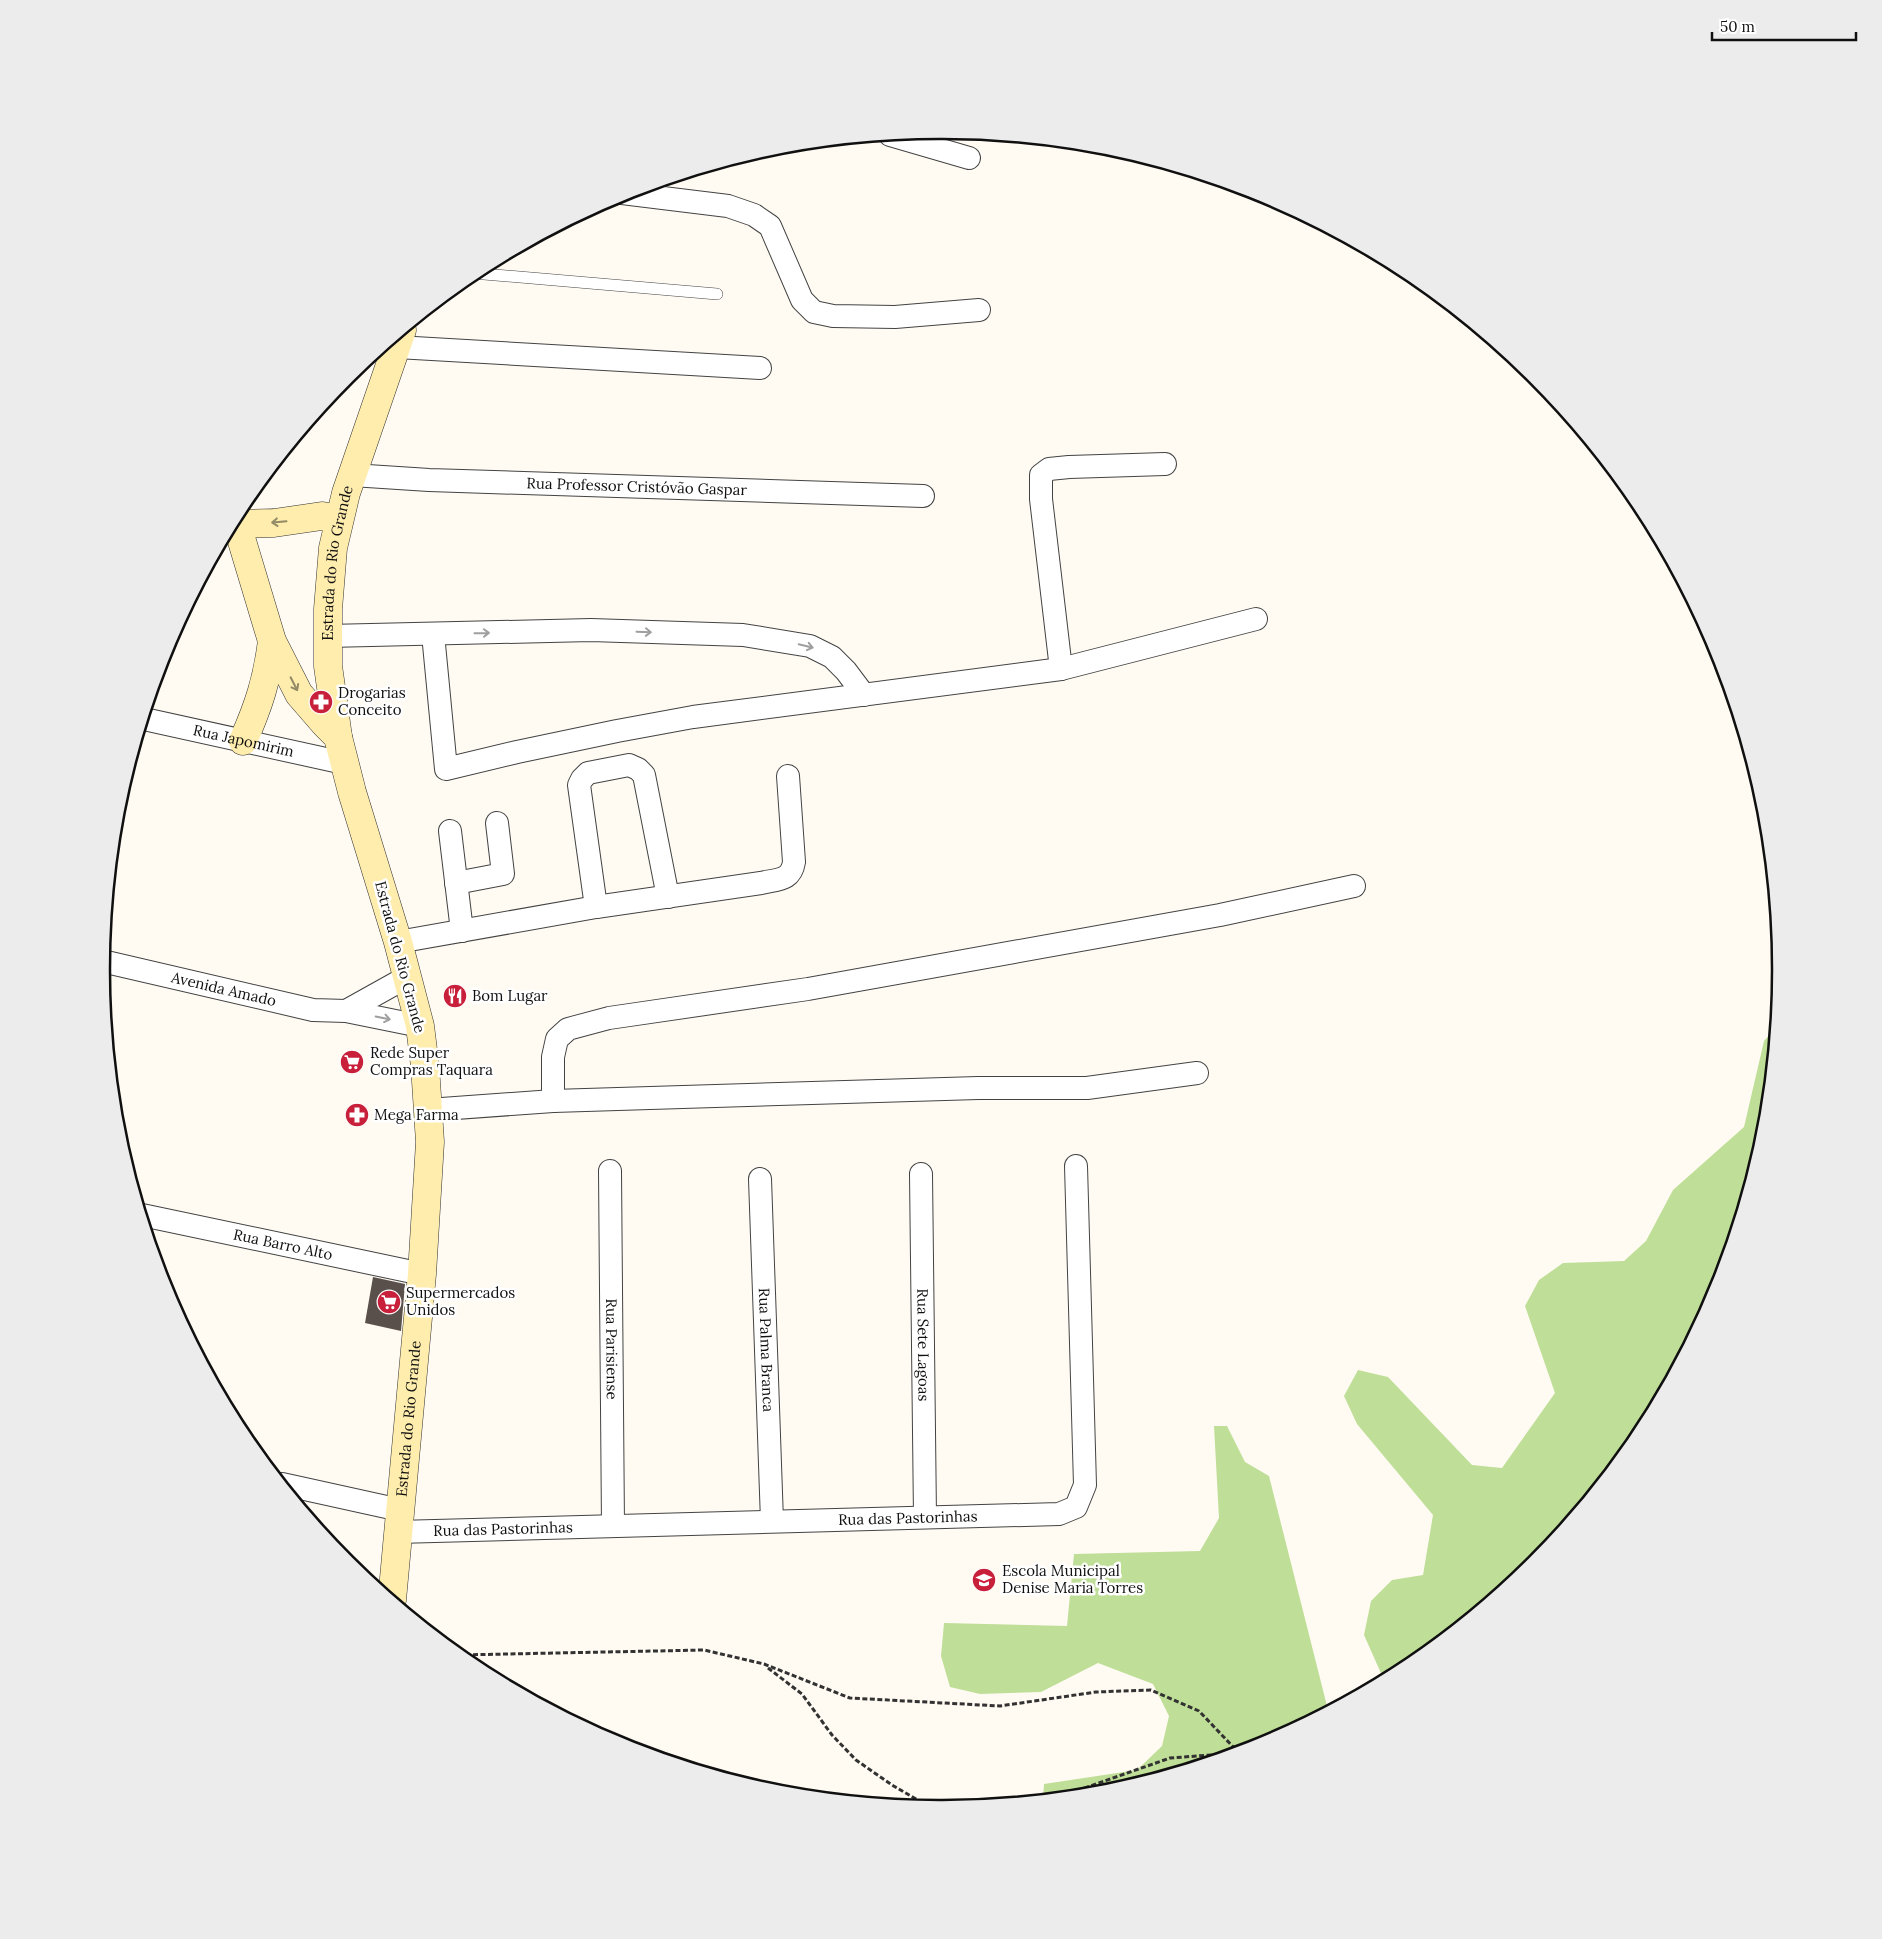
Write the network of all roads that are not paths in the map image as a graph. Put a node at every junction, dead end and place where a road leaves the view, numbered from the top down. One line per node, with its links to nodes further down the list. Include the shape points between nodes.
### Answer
1 (906, 140): 2 (street)
2 (969, 158)
3 (641, 195): 6 (street, via 728,206 754,215 770,226 802,300 814,312 833,316 895,317)
4 (487, 274): 5 (lane)
5 (717, 294)
6 (979, 310)
7 (400, 339): 8 (street); 10 (street, Estrada do Rio Grande)
8 (760, 368)
9 (1165, 464): 19 (street, via 1069,466 1049,469 1041,475 1040,498)
10 (349, 484): 11 (street, Rua Professor Cristóvão Gaspar, via 429,480); 13 (street, via 333,508)
11 (923, 496)
12 (242, 521): 13 (street, one-way to 12)
13 (330, 522): 17 (street, Estrada do Rio Grande, via 333,548)
14 (238, 527): 18 (street)
15 (1256, 619): 19 (street)
16 (433, 634): 17 (street); 20 (street, one-way to 20, via 591,630 743,636 810,646 832,657); 20 (street, via 446,769 617,730)
17 (328, 636): 22 (street, Estrada do Rio Grande, via 328,666)
18 (272, 641): 22 (street, one-way to 22, via 299,694); 23 (street, via 264,690)
19 (1061, 669): 20 (street)
20 (864, 695)
21 (148, 720): 23 (street, Rua Japomirim)
22 (338, 737): 24 (street, Estrada do Rio Grande)
23 (243, 741): 24 (street, Rua Japomirim)
24 (344, 763): 33 (street, Estrada do Rio Grande)
25 (788, 776): 30 (street, via 794,862 787,877 761,884)
26 (497, 823): 28 (street, via 502,874)
27 (450, 831): 28 (street)
28 (456, 882): 32 (street)
29 (1354, 886): 39 (street, via 1220,915 808,989 609,1018 568,1029 557,1039 553,1057)
30 (668, 897): 31 (street); 31 (street, via 644,775 629,765 588,773 579,785)
31 (596, 907): 32 (street)
32 (462, 931): 33 (street)
33 (398, 942): 35 (street, Estrada do Rio Grande)
34 (110, 963): 36 (street, Avenida Amado, via 313,1010)
35 (407, 977): 36 (street); 37 (street, Estrada do Rio Grande)
36 (346, 1011): 37 (street, Avenida Amado, one-way to 37)
37 (420, 1026): 40 (street, Estrada do Rio Grande)
38 (1197, 1074): 39 (street, via 1087,1088 978,1088)
39 (553, 1101): 40 (street)
40 (428, 1110): 46 (street, Estrada do Rio Grande, via 430,1142)
41 (1076, 1166): 48 (street, Rua das Pastorinhas, via 1084,1485 1076,1506 1059,1514)
42 (610, 1171): 51 (street, Rua Parisiense)
43 (920, 1174): 48 (street, Rua Sete Lagoas)
44 (760, 1179): 50 (street, Rua Palma Branca)
45 (148, 1216): 46 (street, Rua Barro Alto)
46 (422, 1274): 49 (street, Estrada do Rio Grande)
47 (292, 1487): 49 (street, Rua das Pastorinhas)
48 (925, 1517): 50 (street, Rua das Pastorinhas)
49 (398, 1521): 51 (street, Rua das Pastorinhas); 52 (street, Estrada do Rio Grande)
50 (772, 1521): 51 (street, Rua das Pastorinhas)
51 (613, 1526)
52 (392, 1594)

